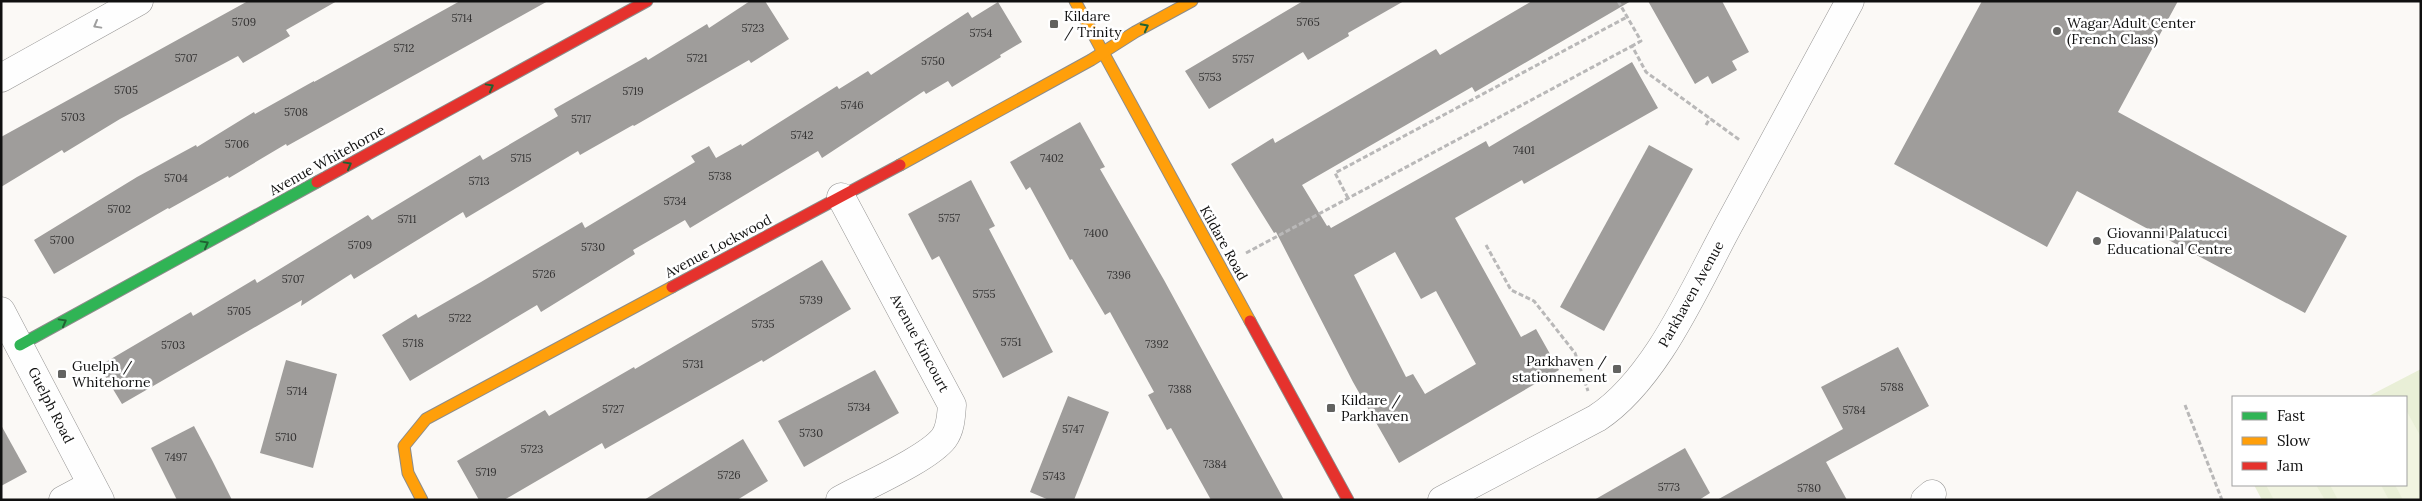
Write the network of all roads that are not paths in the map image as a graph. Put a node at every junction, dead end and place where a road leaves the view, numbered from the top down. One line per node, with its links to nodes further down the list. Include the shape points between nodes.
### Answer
1 (139, 1): 7 (street, one-way to 7)
2 (647, 1): 10 (street, Avenue Whitehorne, one-way to 2)
3 (1075, 1): 6 (street, Kildare Road)
4 (1192, 1): 6 (street, Avenue Lockwood, one-way to 4)
5 (1850, 1): 16 (street, Parkhaven Avenue, via 1671,332 1635,386 1597,418)
6 (1103, 52): 8 (street, Avenue Lockwood); 15 (street, Kildare Road)
7 (1, 78)
8 (841, 197): 13 (street, Avenue Lockwood, via 426,419 404,446 408,473); 14 (street, Avenue Kincourt, via 952,404 950,424 944,438 931,450)
9 (1, 311): 10 (street, Guelph Road)
10 (20, 345): 11 (street, Guelph Road)
11 (96, 492): 12 (street)
12 (63, 500)
13 (422, 500)
14 (840, 500)
15 (1348, 500)
16 (1442, 500)

